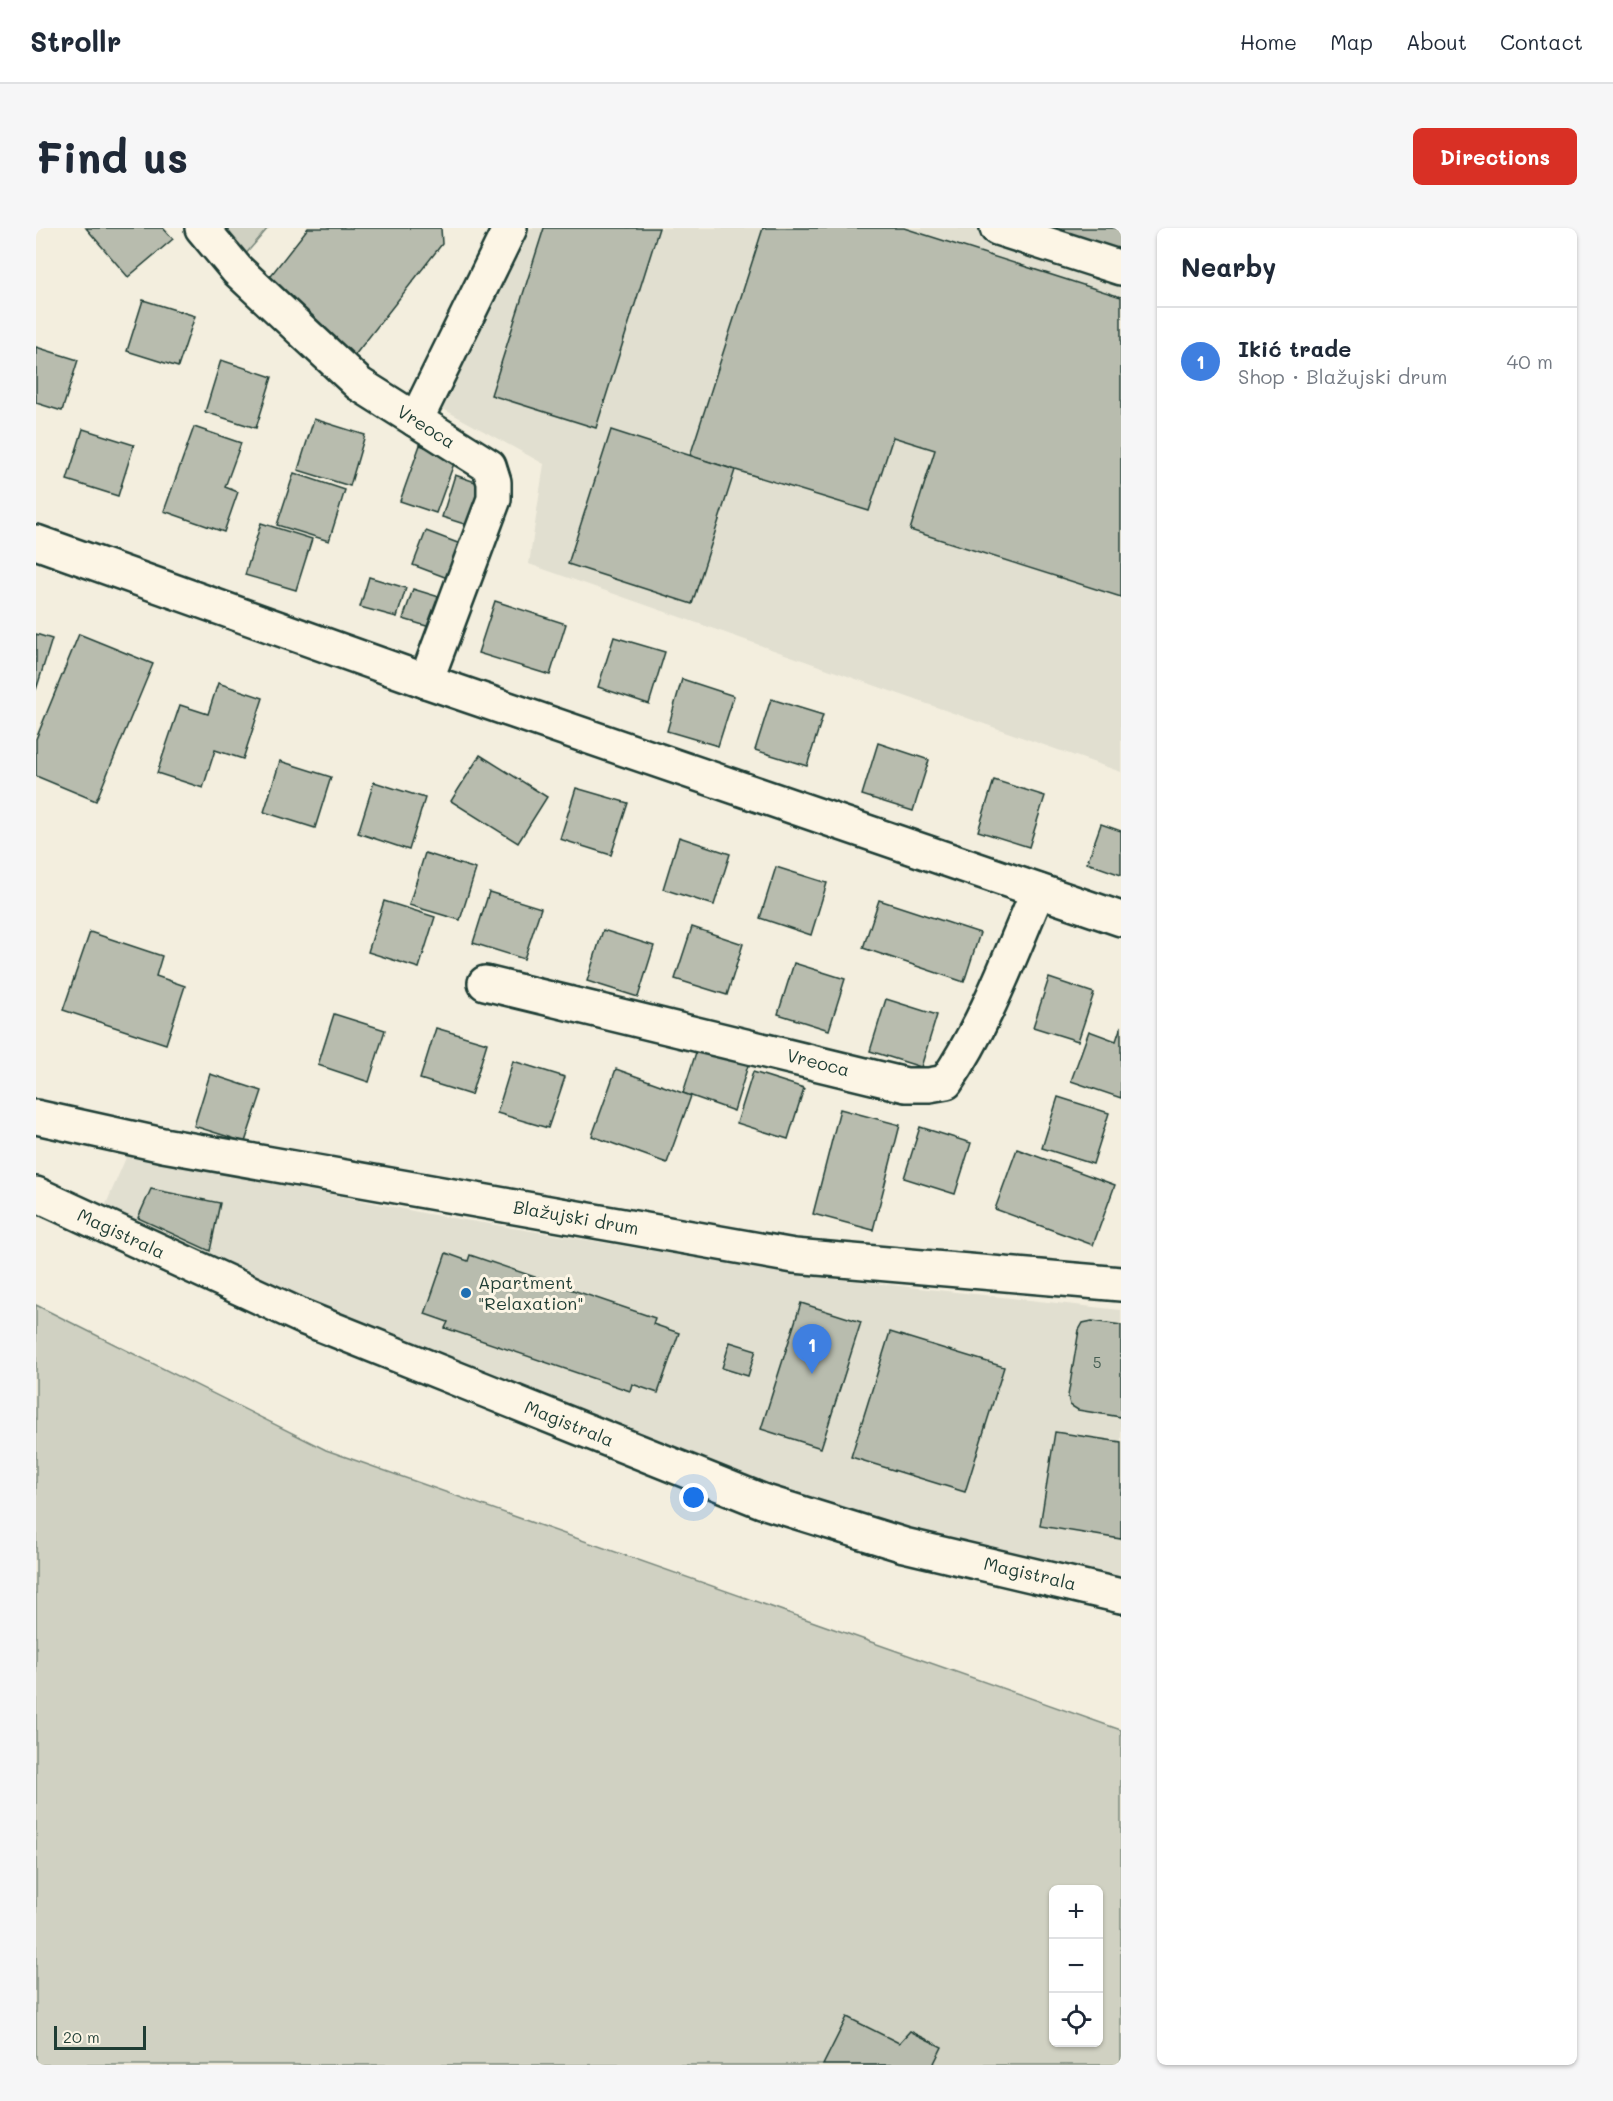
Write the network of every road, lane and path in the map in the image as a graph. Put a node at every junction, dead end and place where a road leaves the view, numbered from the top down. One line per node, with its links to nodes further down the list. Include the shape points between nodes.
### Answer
1 (202, 228): 5 (street, Vreoca, via 237,270 359,384)
2 (510, 228): 5 (street)
3 (997, 228): 4 (street)
4 (1121, 268)
5 (416, 420): 7 (street, Vreoca, via 489,466 494,483 494,499)
6 (36, 542): 7 (street)
7 (426, 681): 8 (street)
8 (1038, 891): 9 (street); 10 (street, Vreoca, via 980,1026 946,1082 929,1085 906,1085)
9 (1121, 919)
10 (485, 983)
11 (36, 1117): 13 (street, Blažujski drum, via 163,1145 794,1256)
12 (36, 1194): 14 (street, Magistrala, via 305,1318 762,1501 904,1545)
13 (1121, 1284)
14 (1121, 1596)

